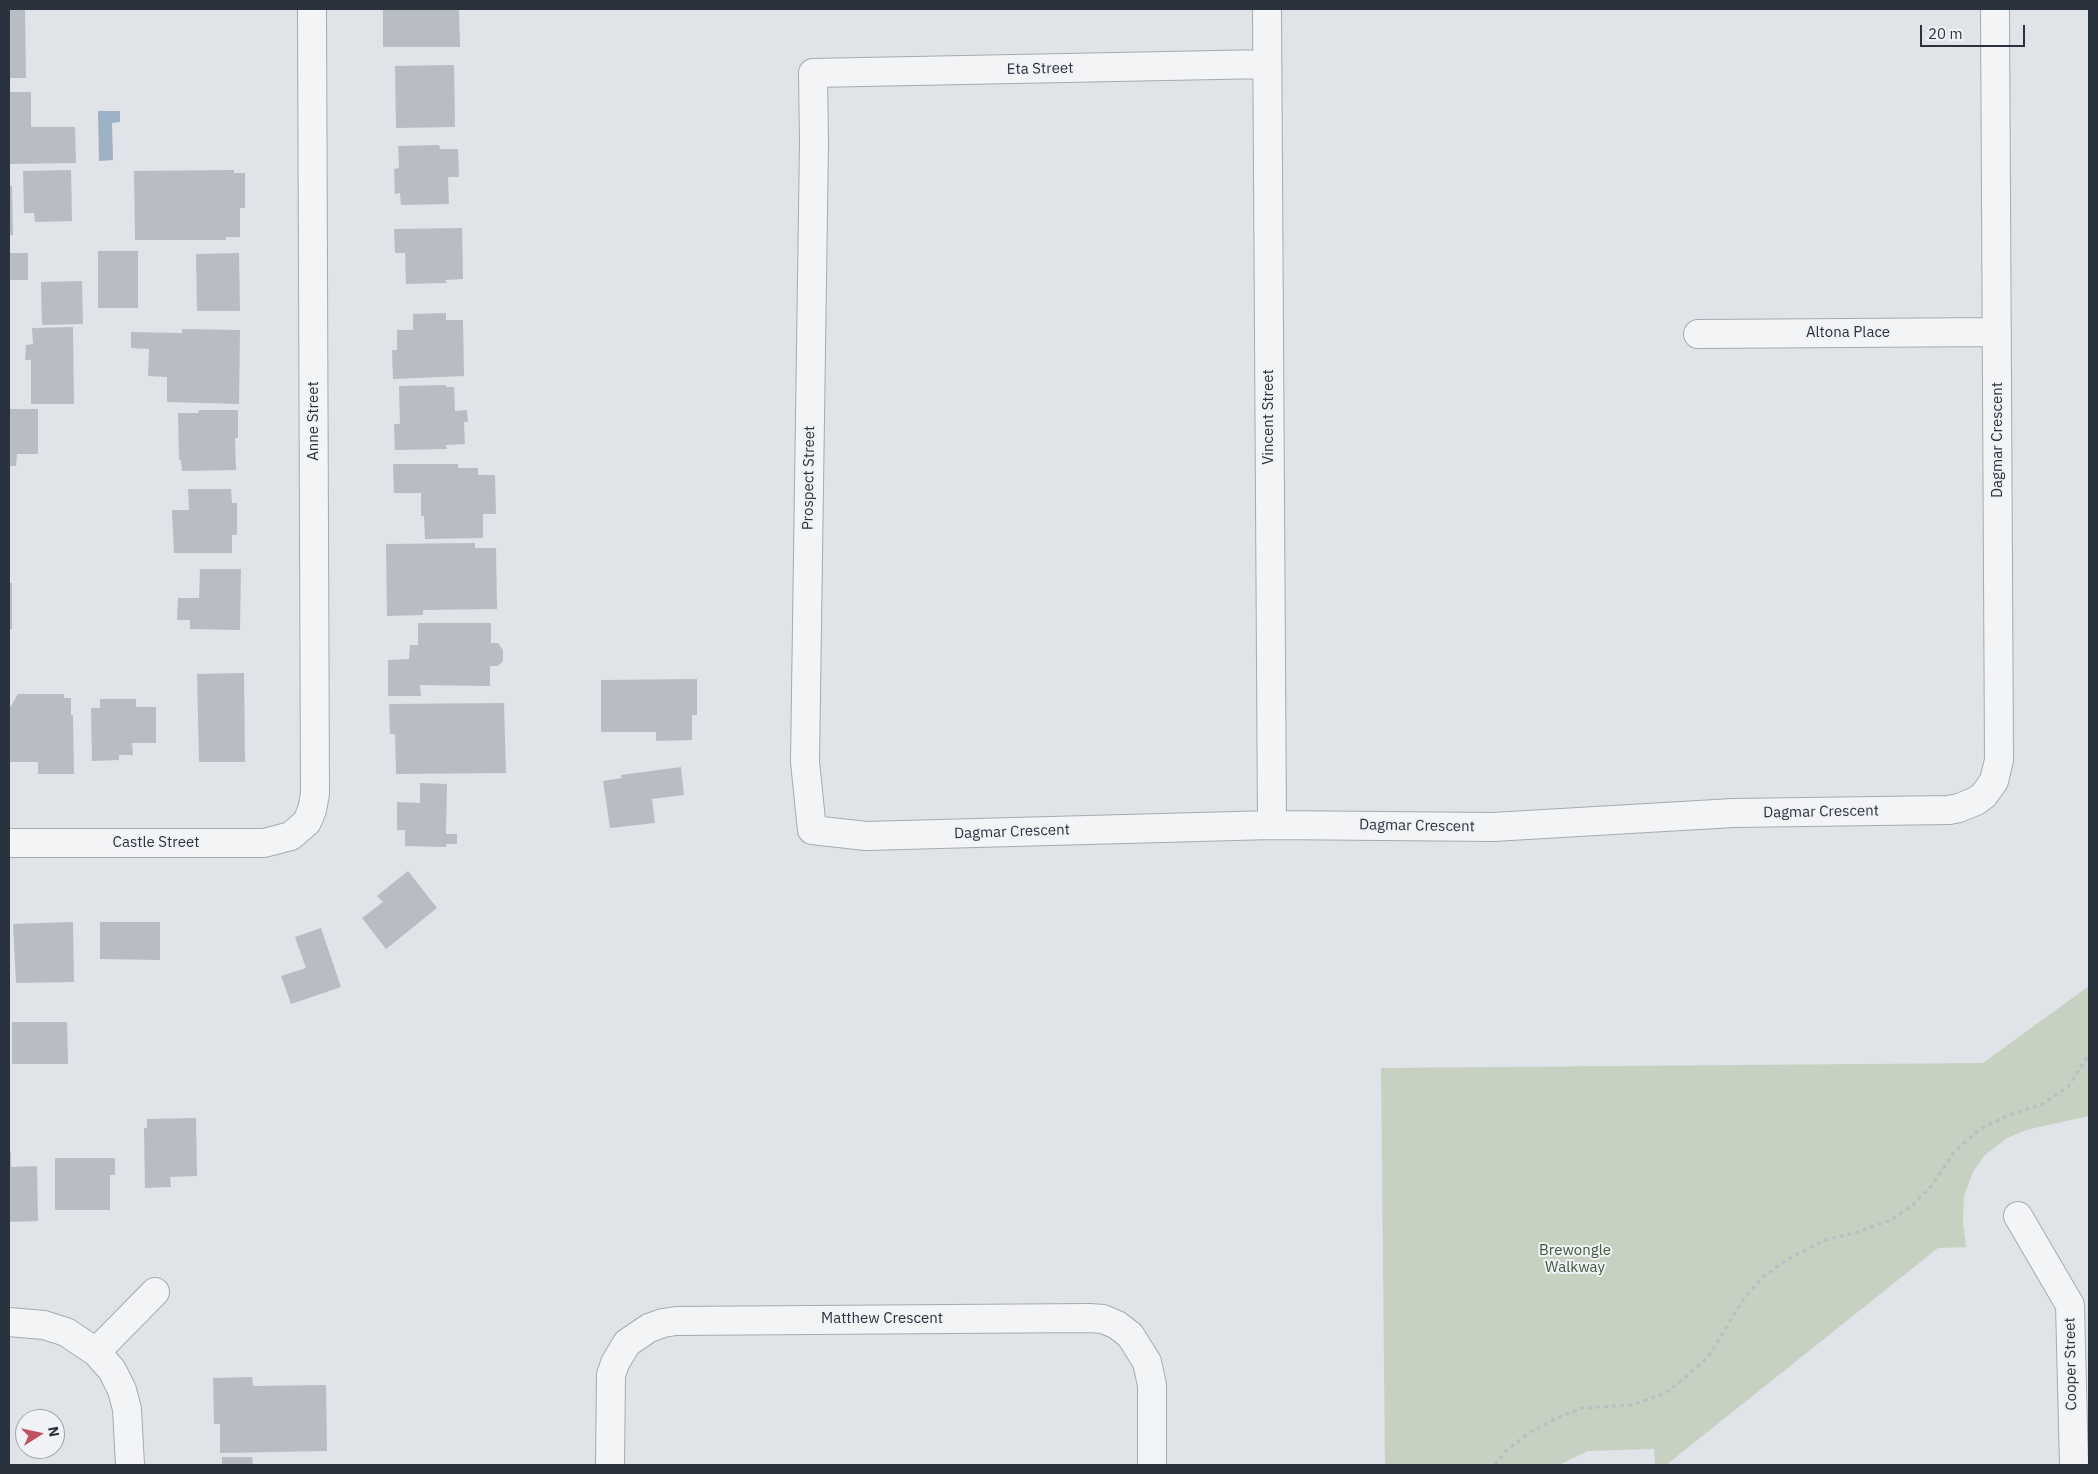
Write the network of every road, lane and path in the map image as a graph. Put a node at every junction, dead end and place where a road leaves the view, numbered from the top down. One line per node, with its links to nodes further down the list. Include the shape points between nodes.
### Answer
1 (312, 9): 9 (street, Anne Street, via 315,794 312,810)
2 (1267, 9): 4 (street, Vincent Street)
3 (1995, 9): 6 (street, Dagmar Crescent)
4 (1267, 64): 5 (street, Eta Street); 8 (street, Vincent Street)
5 (813, 73): 10 (street, Prospect Street, via 805,762 812,830)
6 (1997, 332): 7 (street, Altona Place); 8 (street, Dagmar Crescent, via 1999,760 1994,781 1976,801 1949,810 1733,813 1493,827)
7 (1698, 334)
8 (1272, 825): 10 (street, Dagmar Crescent)
9 (301, 829): 11 (street, Castle Street, via 283,840 264,843)
10 (866, 836)
11 (9, 843)
12 (2089, 1054): 20 (path, via 2068,1087 2042,1104 2006,1116 1979,1130 1955,1151 1934,1184 1913,1205 1891,1220 1826,1240 1788,1259 1764,1276 1745,1298 1708,1357 1664,1394 1631,1405 1583,1408 1560,1416 1530,1432 1506,1451)
13 (2018, 1216): 21 (street, Cooper Street, via 2070,1305)
14 (155, 1292): 16 (street)
15 (9, 1322): 16 (street, via 44,1325 66,1332)
16 (96, 1352): 17 (street, via 112,1370 122,1390 130,1428)
17 (130, 1465)
18 (610, 1465): 19 (street, Matthew Crescent, via 611,1375 615,1363 626,1343 663,1323 1089,1318 1117,1325 1130,1335 1147,1362 1152,1385)
19 (1152, 1465)
20 (1495, 1465)
21 (2074, 1465)

